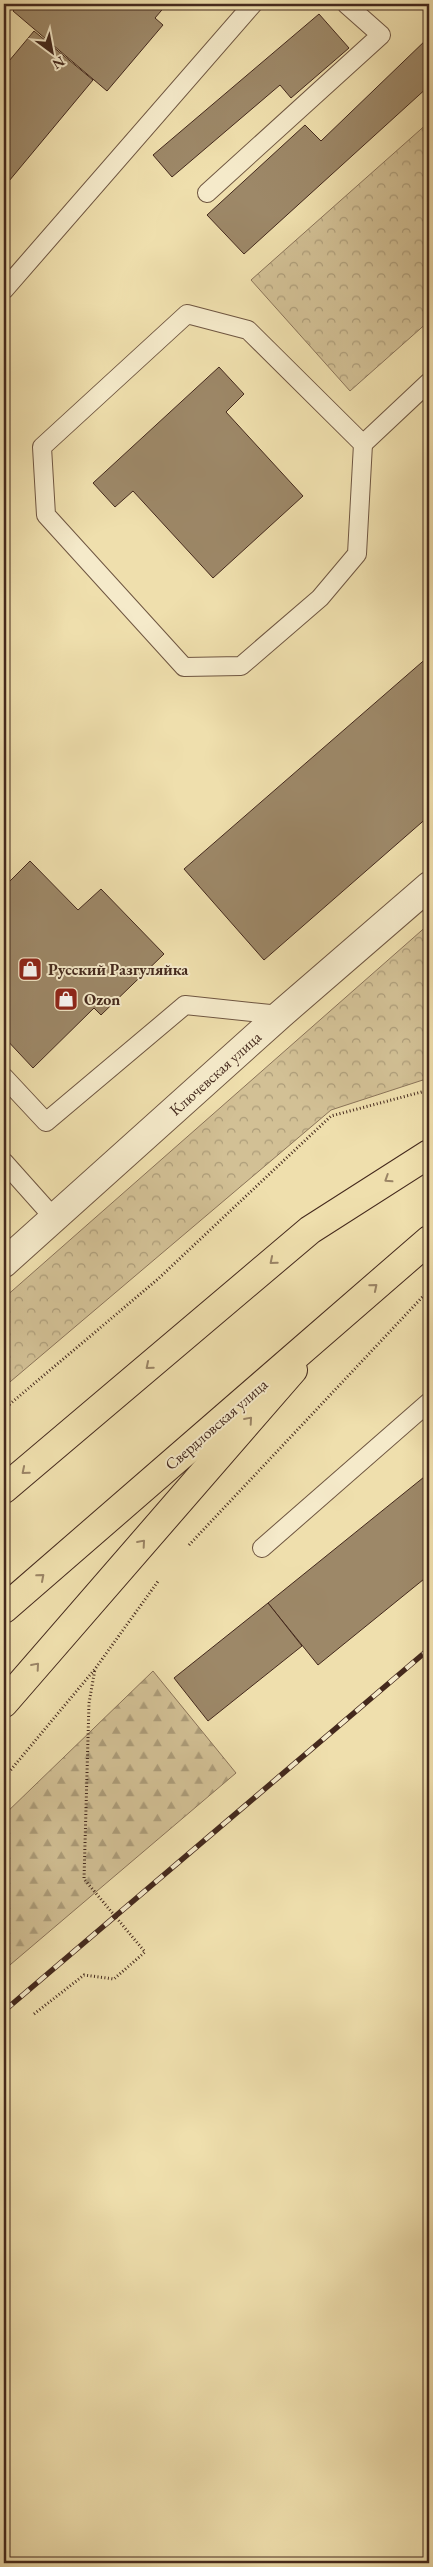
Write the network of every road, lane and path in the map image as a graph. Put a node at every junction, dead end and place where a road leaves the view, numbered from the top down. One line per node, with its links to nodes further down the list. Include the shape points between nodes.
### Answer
1 (253, 4): 4 (lane)
2 (346, 4): 3 (lane, via 381,35)
3 (207, 193)
4 (4, 290)
5 (429, 382): 6 (lane)
6 (363, 444): 6 (lane, via 358,554 320,598 241,666 184,667 46,515 42,447 187,314 248,330)
7 (429, 886): 8 (street, Ключевская улица)
8 (280, 1015): 9 (lane, via 185,1005 46,1122); 13 (street, Ключевская улица)
9 (4, 1077)
10 (429, 1090): 19 (path, via 331,1116 158,1279)
11 (429, 1154): 20 (main road, one-way to 20, via 310,1230)
12 (4, 1162): 13 (lane)
13 (54, 1218): 15 (street, Ключевская улица)
14 (429, 1240): 17 (main road, Свердловская улица, one-way to 14)
15 (4, 1263)
16 (429, 1290): 22 (path)
17 (337, 1319): 24 (main road, Свердловская улица, one-way to 17); 26 (main road, one-way to 17)
18 (429, 1402): 21 (lane)
19 (4, 1409)
20 (4, 1489)
21 (262, 1548)
22 (186, 1549)
23 (160, 1578): 25 (path)
24 (4, 1609)
25 (95, 1669): 27 (path); 28 (path, via 89,1703 84,1878 144,1952 114,1979 84,1975)
26 (4, 1703)
27 (4, 1778)
28 (34, 2014)

